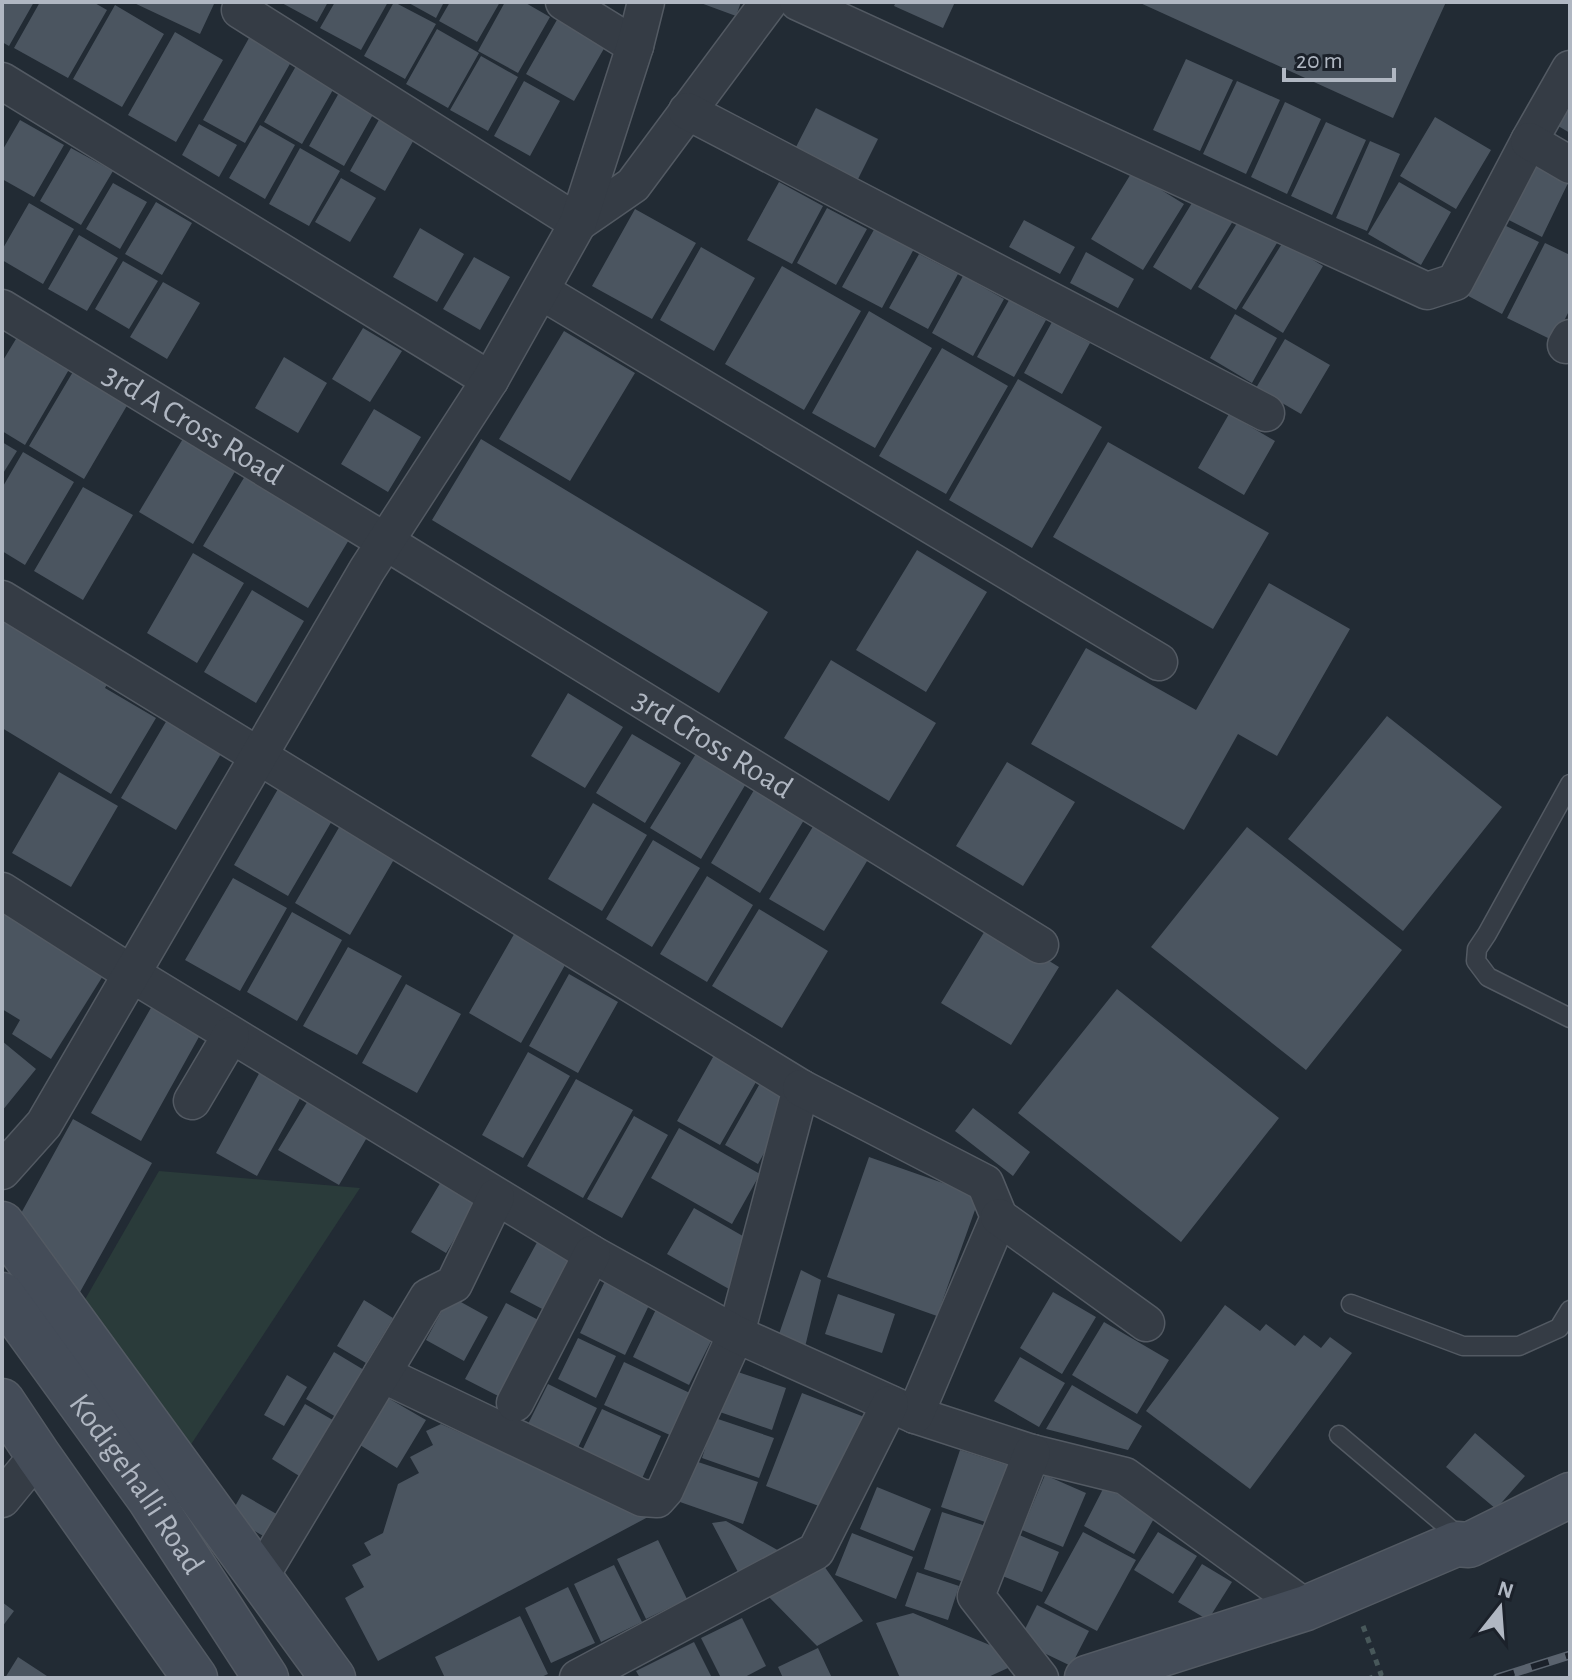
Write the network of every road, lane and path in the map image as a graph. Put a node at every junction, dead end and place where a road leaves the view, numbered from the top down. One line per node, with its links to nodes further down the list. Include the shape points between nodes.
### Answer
1 (245, 2): 12 (street, via 240,10)
2 (564, 2): 6 (street)
3 (646, 2): 6 (street)
4 (769, 2): 9 (street)
5 (798, 2): 10 (street, via 1427,291 1455,282)
6 (635, 46): 12 (street)
7 (1570, 69): 10 (street)
8 (2, 81): 15 (street)
9 (687, 111): 12 (street, via 633,185); 16 (street)
10 (1529, 141): 11 (street)
11 (1570, 165)
12 (578, 223): 13 (street)
13 (541, 291): 15 (street); 19 (street)
14 (2, 308): 17 (street, 3rd A Cross Road)
15 (490, 380): 17 (street)
16 (1266, 413)
17 (386, 542): 20 (street); 23 (street, 3rd Cross Road)
18 (2, 599): 20 (street)
19 (1159, 662)
20 (259, 755): 24 (street); 27 (street)
21 (1570, 784): 25 (lane, via 1477,949 1476,961 1488,977)
22 (2, 891): 24 (street)
23 (1040, 945)
24 (132, 974): 26 (street); 29 (street, via 44,1124)
25 (1570, 1018)
26 (231, 1035): 28 (street); 30 (street)
27 (801, 1088): 31 (street, via 985,1183); 38 (street)
28 (192, 1101)
29 (2, 1171)
30 (496, 1197): 33 (street); 39 (street, via 454,1284 428,1297)
31 (999, 1217): 37 (street); 42 (street)
32 (2, 1224): 49 (street)
33 (592, 1254): 38 (street); 41 (street)
34 (2, 1295): 53 (street, Kodigehalli Road, via 149,1498)
35 (1351, 1304): 36 (lane, via 1463,1346 1519,1346 1559,1328)
36 (1570, 1310)
37 (1146, 1323)
38 (736, 1334): 39 (street, via 657,1499 642,1498); 42 (street)
39 (382, 1374): 49 (street)
40 (2, 1401): 45 (street)
41 (515, 1403)
42 (902, 1410): 44 (street); 55 (street, via 816,1551)
43 (1339, 1435): 48 (lane)
44 (1032, 1453): 51 (street, via 1125,1476); 56 (street, via 976,1596)
45 (38, 1455): 46 (street); 52 (street)
46 (2, 1499)
47 (1565, 1501): 48 (street)
48 (1469, 1545): 50 (street, via 1456,1544)
49 (260, 1577): 54 (street)
50 (1349, 1590): 51 (street); 58 (path, via 1381,1674)
51 (1306, 1608): 57 (street)
52 (195, 1678)
53 (266, 1678)
54 (333, 1678)
55 (578, 1678)
56 (1040, 1678)
57 (1087, 1678)
58 (1370, 1678)

